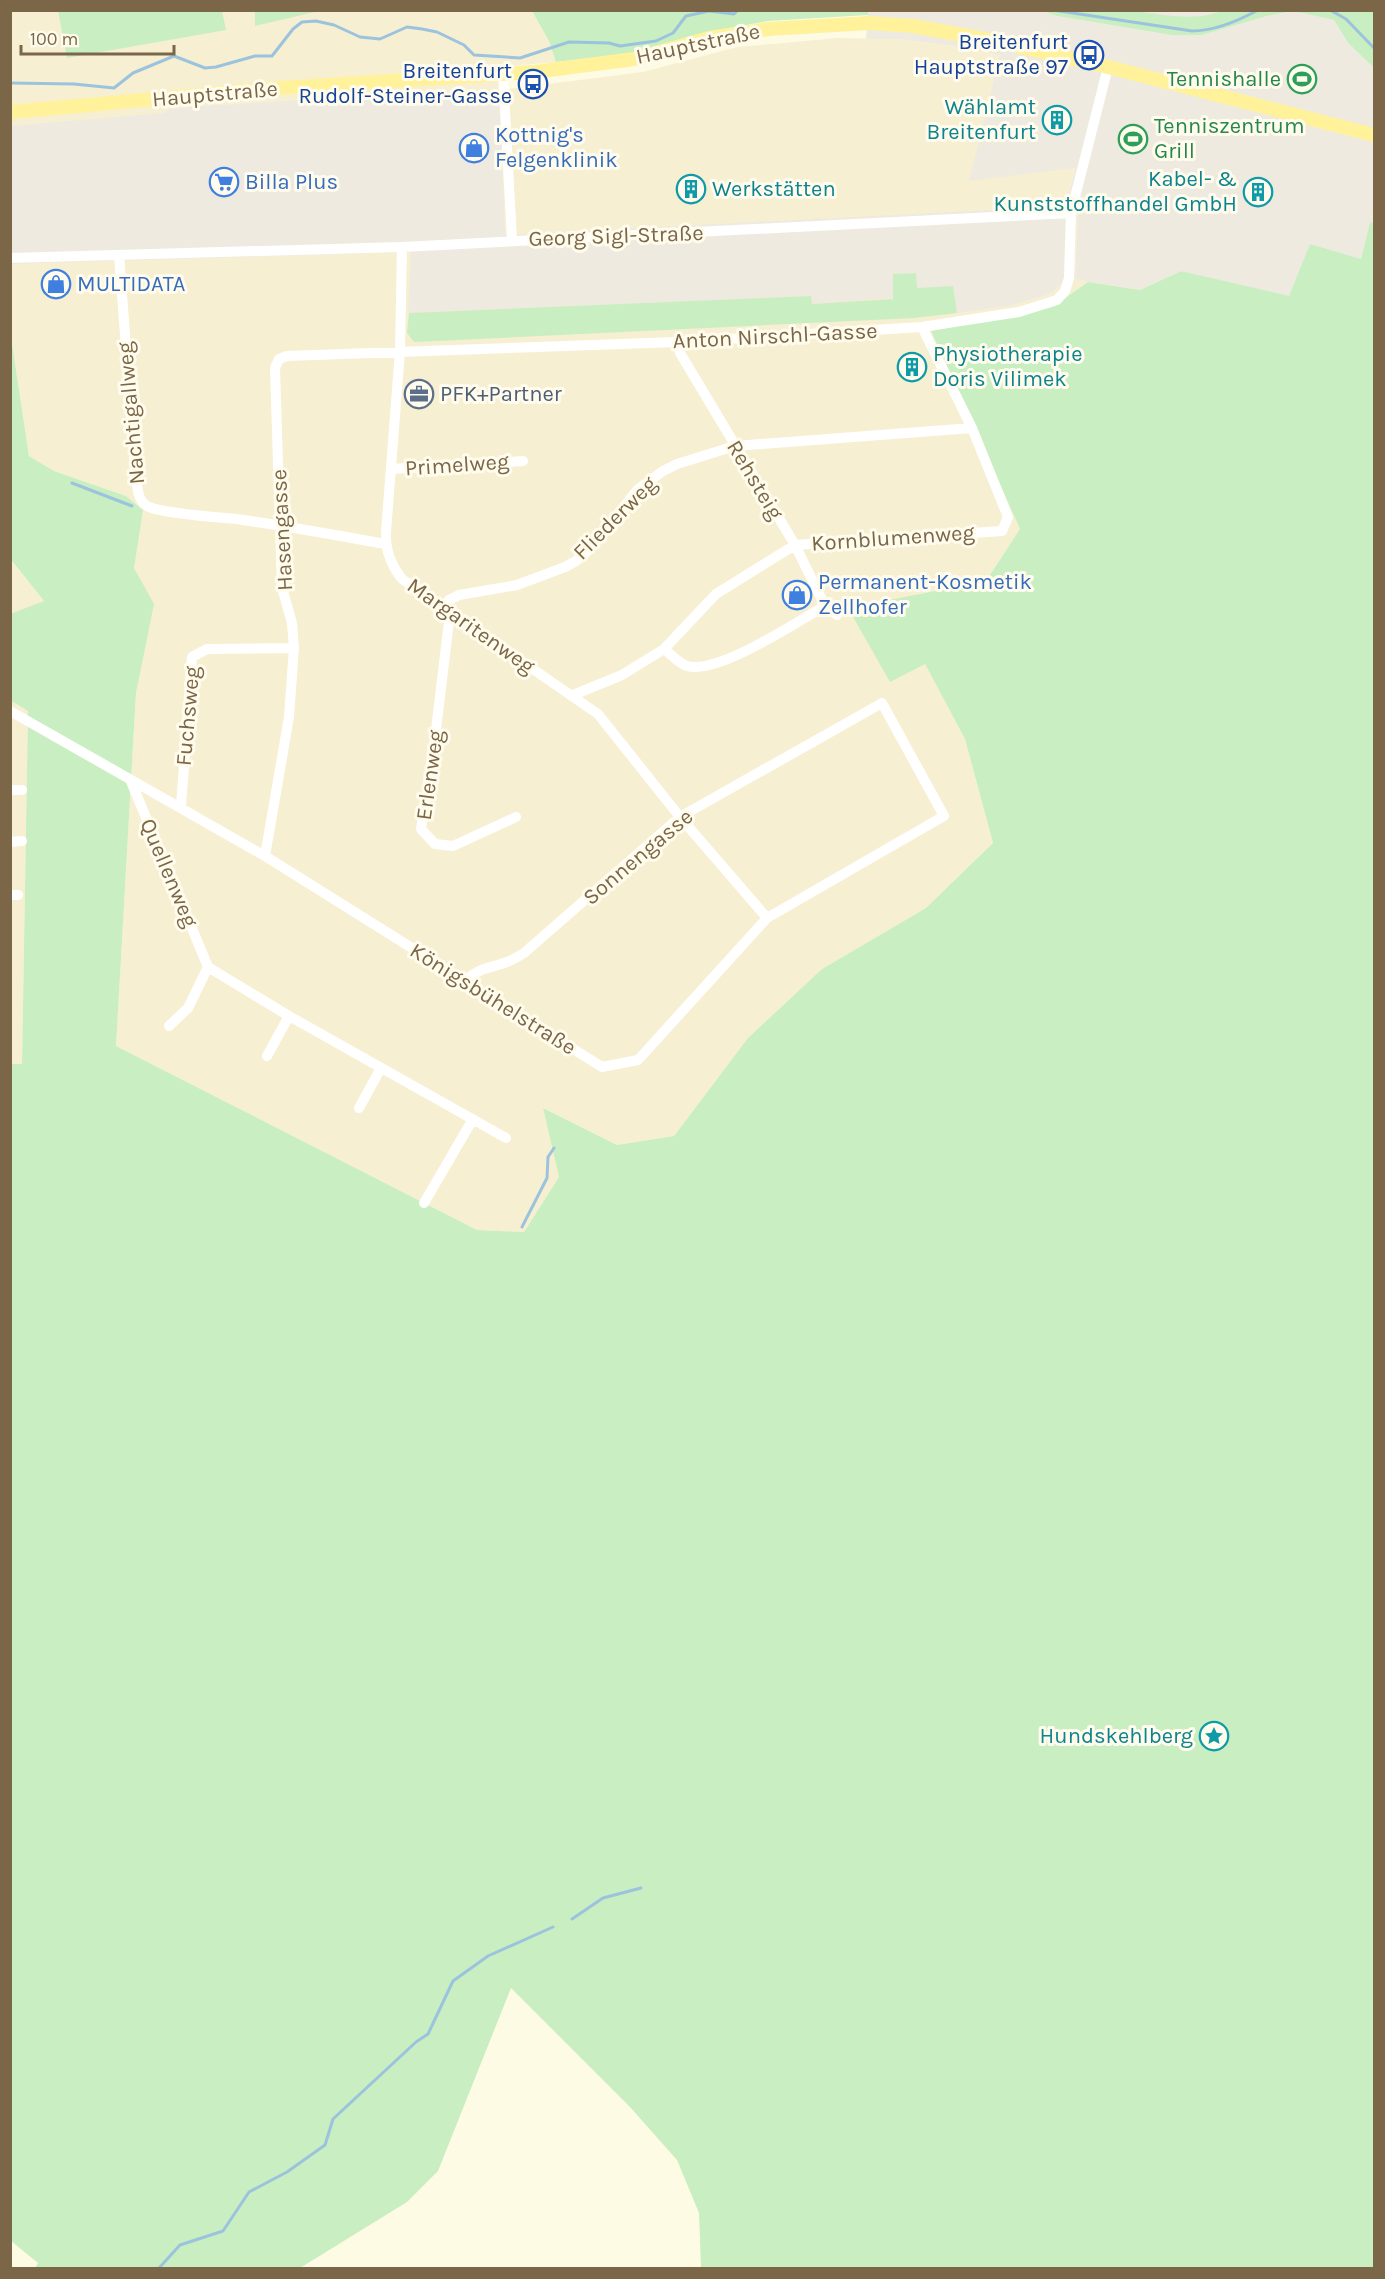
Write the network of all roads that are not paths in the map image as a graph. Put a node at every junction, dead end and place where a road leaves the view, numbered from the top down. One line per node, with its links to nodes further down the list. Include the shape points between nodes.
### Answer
1 (1108, 67): 2 (main road, Hauptstraße, via 946,31 869,23 768,29 709,38 634,59); 4 (main road, Hauptstraße); 5 (street)
2 (503, 74): 3 (main road, Hauptstraße, via 264,89); 6 (street)
3 (10, 112)
4 (1374, 135)
5 (1071, 213): 6 (street, Georg Sigl-Straße); 10 (street, Anton Nirschl-Gasse, via 1069,278 1057,300 1018,312)
6 (512, 240): 7 (street, Georg Sigl-Straße)
7 (402, 247): 8 (street, Georg Sigl-Straße); 12 (street, Margaritenweg)
8 (118, 255): 9 (street, Georg Sigl-Straße); 17 (street, Nachtigallweg, via 138,496 150,507)
9 (10, 258)
10 (922, 327): 11 (street, Anton Nirschl-Gasse); 13 (street, Kornblumenweg)
11 (678, 342): 12 (street, Anton Nirschl-Gasse); 14 (street, Rehsteig, via 680,354)
12 (400, 351): 16 (street, Margaritenweg); 17 (street, Hasengasse, via 279,359 275,368)
13 (972, 428): 14 (street, Fliederweg); 19 (street, Kornblumenweg, via 1008,517 1002,531)
14 (735, 446): 19 (street, Rehsteig); 21 (street, Fliederweg, via 677,464 643,484 592,547 565,567 517,585 459,595 449,600)
15 (522, 461): 16 (street, Primelweg)
16 (391, 469): 18 (street, Margaritenweg)
17 (280, 525): 18 (street, Nachtigallweg); 23 (street, Hasengasse, via 282,588)
18 (386, 544): 21 (street, Margaritenweg, via 394,569 402,579)
19 (795, 545): 20 (street, Rehsteig); 24 (street, Kornblumenweg, via 716,594)
20 (825, 606): 22 (street, Rehsteig); 24 (street, via 747,651 713,665 687,666)
21 (447, 610): 25 (street, Margaritenweg); 30 (street, Erlenweg, via 435,738 421,828 435,844 453,846)
22 (837, 615)
23 (294, 648): 28 (street, Fuchsweg, via 207,649 192,657); 32 (street, Hasengasse, via 289,717)
24 (664, 650): 25 (street, Kornblumenweg, via 622,675)
25 (573, 696): 31 (street, Margaritenweg, via 598,714)
26 (10, 711): 27 (street, Königsbühelstraße)
27 (130, 779): 28 (street, Königsbühelstraße); 34 (street, Quellenweg)
28 (181, 806): 32 (street, Königsbühelstraße)
29 (944, 816): 31 (street, Sonnengasse, via 882,703); 33 (street, Königsbühelstraße)
30 (516, 817)
31 (680, 818): 33 (street, Margaritenweg); 35 (street, Sonnengasse, via 524,953 471,975)
32 (265, 856): 35 (street, Königsbühelstraße)
33 (767, 918): 35 (street, Königsbühelstraße, via 638,1060 602,1067)
34 (208, 967): 36 (street); 37 (street, via 188,1008)
35 (464, 983)
36 (289, 1016): 38 (street); 39 (street)
37 (169, 1026)
38 (267, 1056)
39 (381, 1068): 40 (street); 41 (street)
40 (359, 1108)
41 (473, 1119): 42 (street); 43 (street)
42 (506, 1138)
43 (424, 1203)

